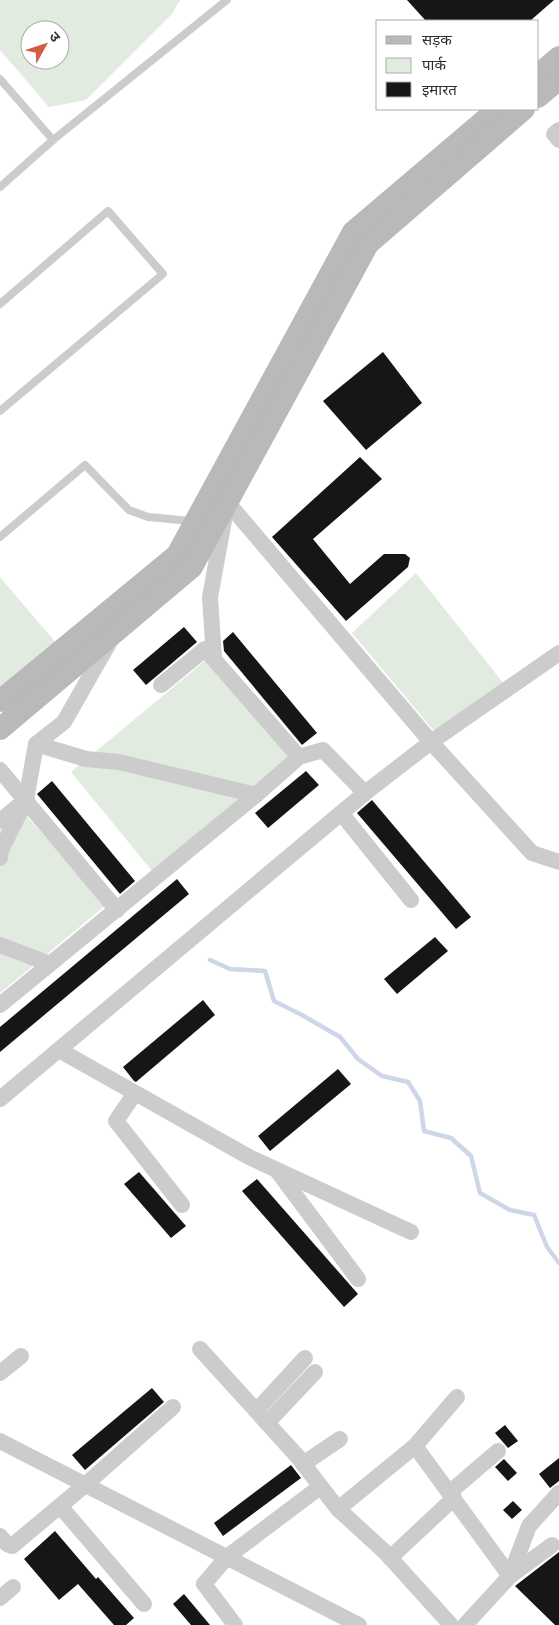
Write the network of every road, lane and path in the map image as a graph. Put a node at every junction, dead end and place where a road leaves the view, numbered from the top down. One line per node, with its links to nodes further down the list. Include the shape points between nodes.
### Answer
1 (227, 0): 10 (lane)
2 (559, 57): 3 (street)
3 (539, 74)
4 (0, 79): 10 (lane)
5 (559, 79): 6 (street)
6 (539, 96)
7 (497, 110): 15 (street, via 354,232)
8 (523, 110): 15 (street, via 368,244)
9 (559, 130): 11 (street, via 554,134)
10 (53, 140): 12 (lane)
11 (559, 140)
12 (0, 187)
13 (0, 304): 14 (lane, via 108,211 163,274)
14 (0, 411)
15 (218, 500): 16 (street); 18 (street, via 192,567); 20 (street, via 210,597); 24 (street)
16 (196, 522): 17 (lane, via 148,517 129,510 85,465); 22 (street, via 177,556)
17 (0, 537)
18 (115, 632): 23 (street); 25 (street, via 64,722)
19 (559, 653): 24 (street)
20 (214, 658): 21 (street, via 205,649); 26 (street)
21 (161, 686)
22 (0, 701)
23 (0, 730)
24 (431, 742): 28 (street); 34 (street, via 532,852)
25 (36, 744): 29 (street, via 86,759 119,762); 30 (street)
26 (299, 756): 28 (street, via 322,750); 29 (street)
27 (0, 770): 30 (street)
28 (365, 793): 31 (street)
29 (256, 795): 36 (street)
30 (26, 800): 32 (street); 33 (street); 36 (street)
31 (342, 813): 35 (street); 40 (street)
32 (0, 821)
33 (0, 858)
34 (559, 862)
35 (411, 900)
36 (117, 910): 38 (street)
37 (0, 945): 38 (street)
38 (50, 964): 39 (street)
39 (0, 1005)
40 (59, 1050): 41 (street); 42 (street)
41 (136, 1093): 43 (street); 44 (street, via 116,1121)
42 (0, 1099)
43 (277, 1170): 45 (street); 46 (street)
44 (182, 1205)
45 (411, 1232)
46 (358, 1279)
47 (200, 1349): 54 (street)
48 (22, 1356): 51 (street)
49 (305, 1358): 54 (street)
50 (314, 1372): 54 (street)
51 (0, 1374)
52 (457, 1397): 57 (street)
53 (173, 1407): 60 (street)
54 (262, 1417): 59 (street)
55 (340, 1439): 59 (street)
56 (0, 1441): 60 (street)
57 (415, 1446): 63 (street); 65 (street)
58 (498, 1451): 63 (street)
59 (303, 1464): 61 (street)
60 (85, 1485): 64 (street); 68 (street)
61 (320, 1486): 65 (street); 68 (street)
62 (559, 1493): 70 (street, via 529,1526)
63 (452, 1495): 69 (street); 70 (street)
64 (60, 1506): 66 (street, via 12,1546); 73 (street)
65 (338, 1508): 69 (street)
66 (0, 1536)
67 (552, 1545): 70 (street)
68 (227, 1557): 74 (street, via 204,1584); 75 (street)
69 (390, 1558): 76 (street)
70 (510, 1576): 77 (street)
71 (13, 1587): 72 (street)
72 (0, 1598)
73 (144, 1604)
74 (235, 1625)
75 (359, 1625)
76 (451, 1625)
77 (465, 1625)

